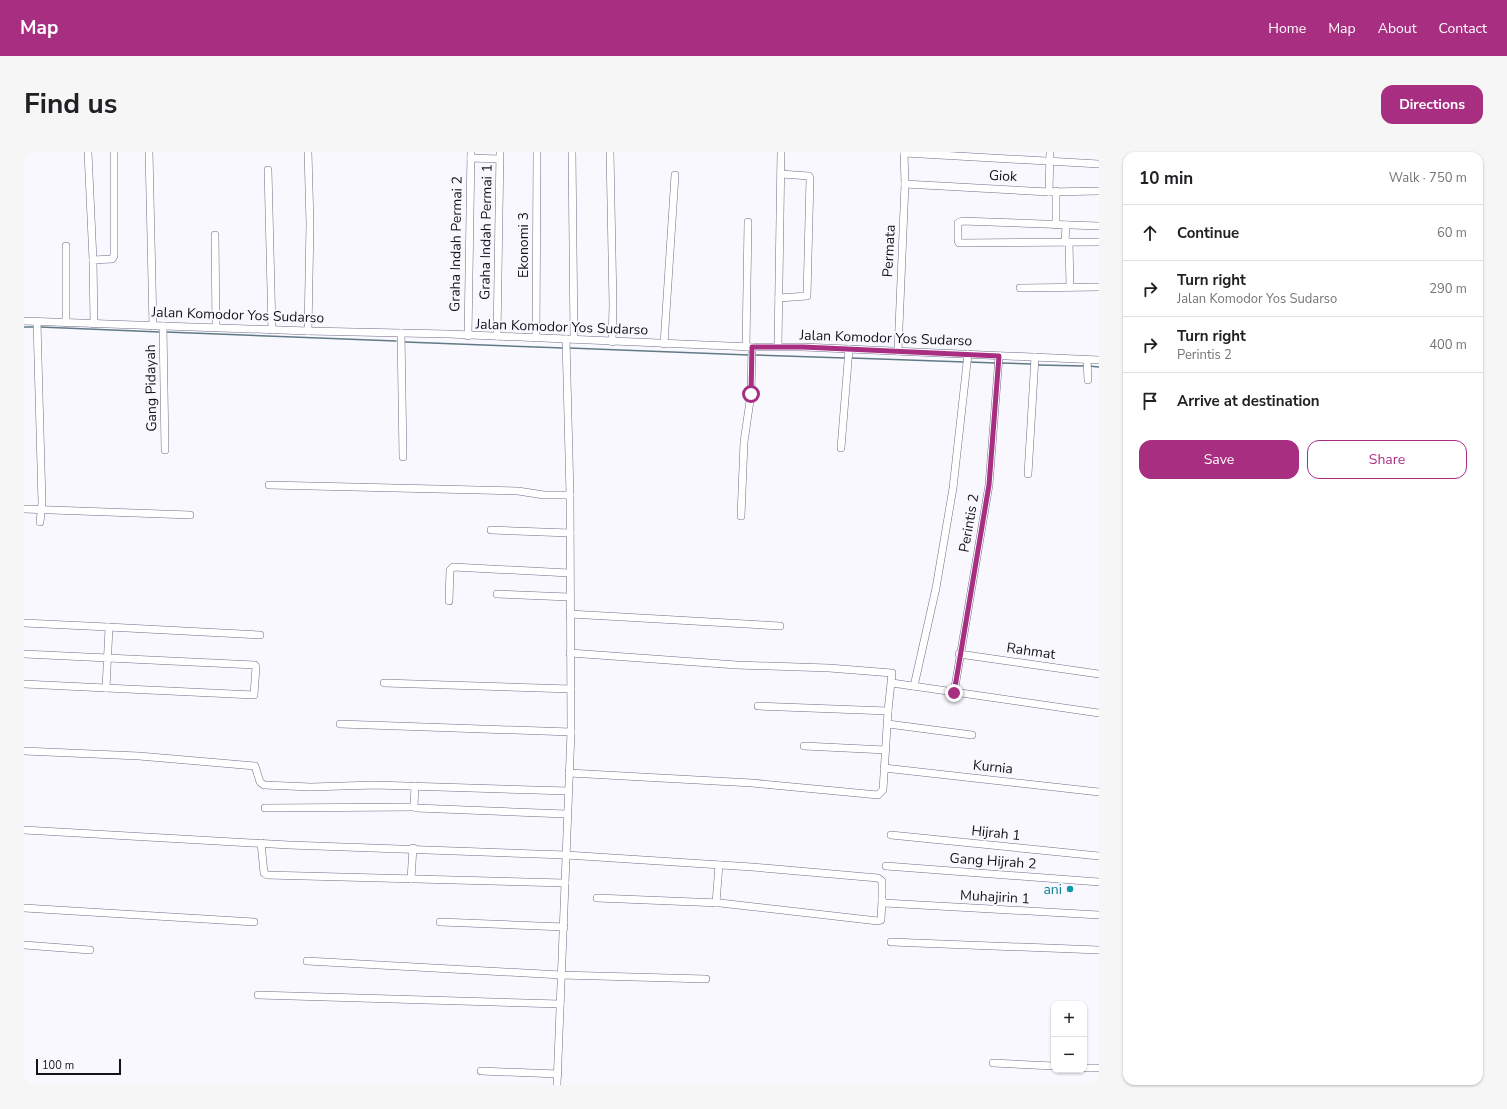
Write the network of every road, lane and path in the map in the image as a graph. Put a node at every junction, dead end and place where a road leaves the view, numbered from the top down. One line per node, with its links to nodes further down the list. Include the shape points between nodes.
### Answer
1 (88, 152): 29 (street)
2 (114, 152): 29 (street, via 114,256 112,259)
3 (149, 152): 38 (street)
4 (308, 152): 42 (street)
5 (536, 152): 46 (street, Ekonomi 3)
6 (572, 152): 47 (street)
7 (610, 152): 49 (street)
8 (781, 152): 16 (street)
9 (1050, 152): 13 (street)
10 (904, 153): 13 (street); 18 (street, Permata)
11 (471, 155): 12 (street); 44 (street, Graha Indah Permai 2)
12 (499, 156): 45 (street, Graha Indah Permai 1)
13 (1050, 162): 14 (street); 20 (street)
14 (1099, 164)
15 (268, 170): 41 (street)
16 (781, 174): 33 (street); 33 (street, via 810,178 807,296)
17 (675, 175): 50 (street)
18 (905, 184): 20 (street, Giok); 53 (street, Permata)
19 (1099, 191): 20 (street, Giok)
20 (1052, 192): 22 (street)
21 (748, 222): 52 (street)
22 (1056, 225): 23 (street); 26 (street, via 960,222 958,241)
23 (1066, 225): 24 (street); 26 (street)
24 (1099, 226)
25 (215, 235): 40 (street)
26 (1067, 242): 27 (street); 30 (street)
27 (1099, 242)
28 (66, 246): 35 (street)
29 (92, 260): 36 (street)
30 (1070, 287): 31 (street); 32 (street)
31 (1099, 287)
32 (1020, 288)
33 (779, 298): 51 (street)
34 (24, 321): 37 (street, Jalan Komodor Yos Sudarso)
35 (66, 323): 36 (street, Jalan Komodor Yos Sudarso); 37 (street, Jalan Komodor Yos Sudarso)
36 (94, 324): 38 (street, Jalan Komodor Yos Sudarso)
37 (37, 325): 68 (street)
38 (153, 326): 39 (street, Jalan Komodor Yos Sudarso)
39 (163, 328): 40 (street, Jalan Komodor Yos Sudarso); 62 (street, Gang Pidayah)
40 (216, 328): 41 (street, Jalan Komodor Yos Sudarso)
41 (272, 330): 42 (street, Jalan Komodor Yos Sudarso)
42 (308, 331): 43 (street, Jalan Komodor Yos Sudarso)
43 (401, 333): 44 (street, Jalan Komodor Yos Sudarso); 63 (street)
44 (468, 336): 45 (street, Jalan Komodor Yos Sudarso)
45 (497, 336): 46 (street, Jalan Komodor Yos Sudarso)
46 (536, 338): 48 (street, Jalan Komodor Yos Sudarso)
47 (574, 339): 48 (street, Jalan Komodor Yos Sudarso); 49 (street, Jalan Komodor Yos Sudarso)
48 (566, 341): 66 (street)
49 (612, 342): 50 (street, Jalan Komodor Yos Sudarso)
50 (664, 344): 52 (street, Jalan Komodor Yos Sudarso)
51 (778, 346): 52 (street, Jalan Komodor Yos Sudarso); 54 (street, Jalan Komodor Yos Sudarso)
52 (750, 349): 70 (street, via 751,394 744,442)
53 (898, 351): 54 (street, Jalan Komodor Yos Sudarso); 55 (street, Jalan Komodor Yos Sudarso)
54 (849, 352): 61 (street)
55 (968, 357): 56 (street, Jalan Komodor Yos Sudarso); 91 (street, via 953,488 936,588)
56 (999, 359): 57 (street, Jalan Komodor Yos Sudarso); 85 (street, Perintis 2, via 989,485)
57 (1035, 360): 59 (street, Jalan Komodor Yos Sudarso); 64 (street)
58 (1099, 360): 59 (street, Jalan Komodor Yos Sudarso)
59 (1087, 364): 60 (street)
60 (1088, 380)
61 (841, 448)
62 (165, 450)
63 (403, 457)
64 (1028, 474)
65 (269, 485): 66 (street, via 518,491)
66 (570, 495): 73 (street)
67 (24, 509): 68 (street)
68 (41, 510): 69 (street); 71 (street)
69 (190, 515)
70 (742, 516)
71 (40, 522)
72 (491, 530): 73 (street)
73 (570, 532): 74 (street)
74 (569, 573): 76 (street); 77 (street, via 453,567 450,570)
75 (497, 594): 76 (street)
76 (569, 597): 78 (street)
77 (449, 601)
78 (570, 614): 80 (street); 83 (street)
79 (24, 623): 81 (street)
80 (780, 626)
81 (108, 627): 82 (street); 86 (street)
82 (260, 635)
83 (570, 653): 89 (street, via 892,673); 93 (street)
84 (24, 654): 86 (street)
85 (959, 654): 87 (street, Rahmat); 94 (street, Perintis 2)
86 (108, 658): 92 (street); 92 (street, via 256,667 253,696)
87 (1099, 674)
88 (384, 683): 93 (street)
89 (892, 683): 91 (street); 96 (street)
90 (24, 684): 92 (street)
91 (914, 686): 94 (street)
92 (106, 688)
93 (571, 690): 100 (street)
94 (954, 693): 97 (street)
95 (758, 706): 96 (street)
96 (888, 711): 99 (street)
97 (1099, 712)
98 (340, 724): 100 (street)
99 (888, 724): 101 (street); 103 (street)
100 (571, 732): 106 (street)
101 (972, 735)
102 (804, 746): 103 (street)
103 (886, 750): 105 (street)
104 (24, 751): 107 (street, via 140,756 255,766 260,782 264,785)
105 (884, 768): 106 (street, via 883,790 878,795 752,783); 109 (street, Kurnia)
106 (570, 774): 108 (street)
107 (415, 786): 108 (street); 110 (street)
108 (568, 791): 112 (street)
109 (1099, 792)
110 (414, 807): 111 (street); 112 (street)
111 (265, 808)
112 (566, 814): 117 (street)
113 (24, 830): 115 (street)
114 (891, 835): 118 (street, Hijrah 1)
115 (261, 843): 116 (street); 121 (street, via 264,873 267,875)
116 (413, 848): 117 (street); 121 (street)
117 (566, 855): 119 (street); 123 (street)
118 (1099, 856)
119 (720, 865): 125 (street, via 878,878 882,881); 126 (street)
120 (886, 866): 122 (street, Gang Hijrah 2)
121 (411, 879): 123 (street)
122 (1099, 882)
123 (565, 883): 131 (street)
124 (597, 898): 126 (street)
125 (882, 900): 126 (street, via 881,920 878,921); 128 (street, Muhajirin 1, via 884,903)
126 (716, 903)
127 (24, 908): 129 (street)
128 (1099, 915)
129 (254, 922)
130 (440, 922): 131 (street)
131 (564, 927): 137 (street)
132 (892, 942): 135 (street)
133 (24, 945): 134 (street)
134 (90, 950)
135 (1099, 950)
136 (307, 961): 137 (street)
137 (561, 975): 138 (street); 140 (street)
138 (706, 979)
139 (258, 995): 140 (street)
140 (560, 1004): 146 (street)
141 (993, 1063): 142 (street)
142 (1051, 1066)
143 (1087, 1068): 144 (street)
144 (1099, 1068)
145 (481, 1071): 146 (street)
146 (558, 1074): 147 (street)
147 (558, 1085)

